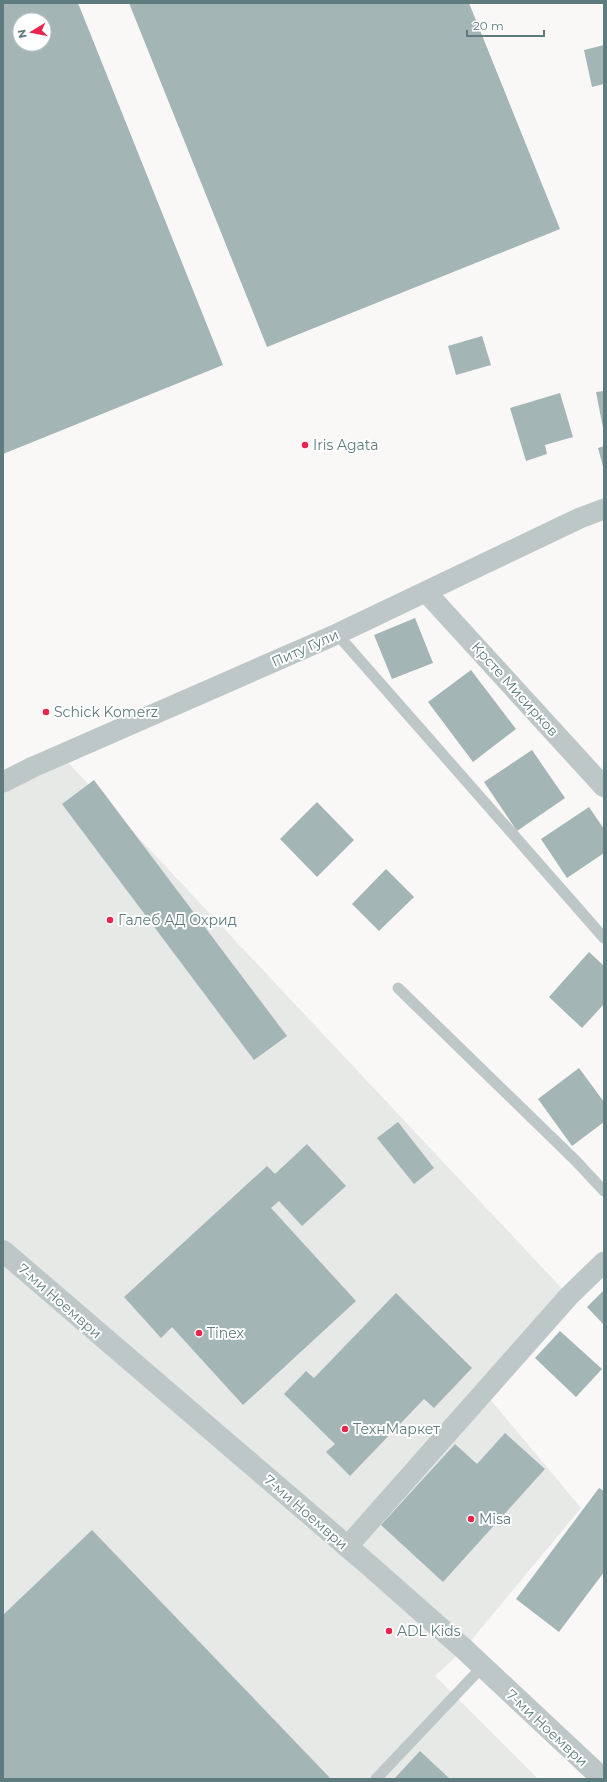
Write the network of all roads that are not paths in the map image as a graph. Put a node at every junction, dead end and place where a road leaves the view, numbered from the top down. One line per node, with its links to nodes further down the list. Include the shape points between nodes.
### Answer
1 (604, 509): 2 (street, Питу Гули)
2 (426, 592): 3 (street, Питу Гули); 5 (street, Крсте Мисирков)
3 (336, 634): 4 (street, Питу Гули); 6 (lane)
4 (3, 782)
5 (604, 787)
6 (604, 938)
7 (398, 988): 8 (lane)
8 (604, 1191)
9 (3, 1251): 11 (street, 7-ми Ноември)
10 (604, 1262): 11 (street, via 569,1296)
11 (347, 1547): 12 (street, 7-ми Ноември)
12 (482, 1666): 13 (lane); 14 (street, 7-ми Ноември)
13 (376, 1779)
14 (603, 1779)

